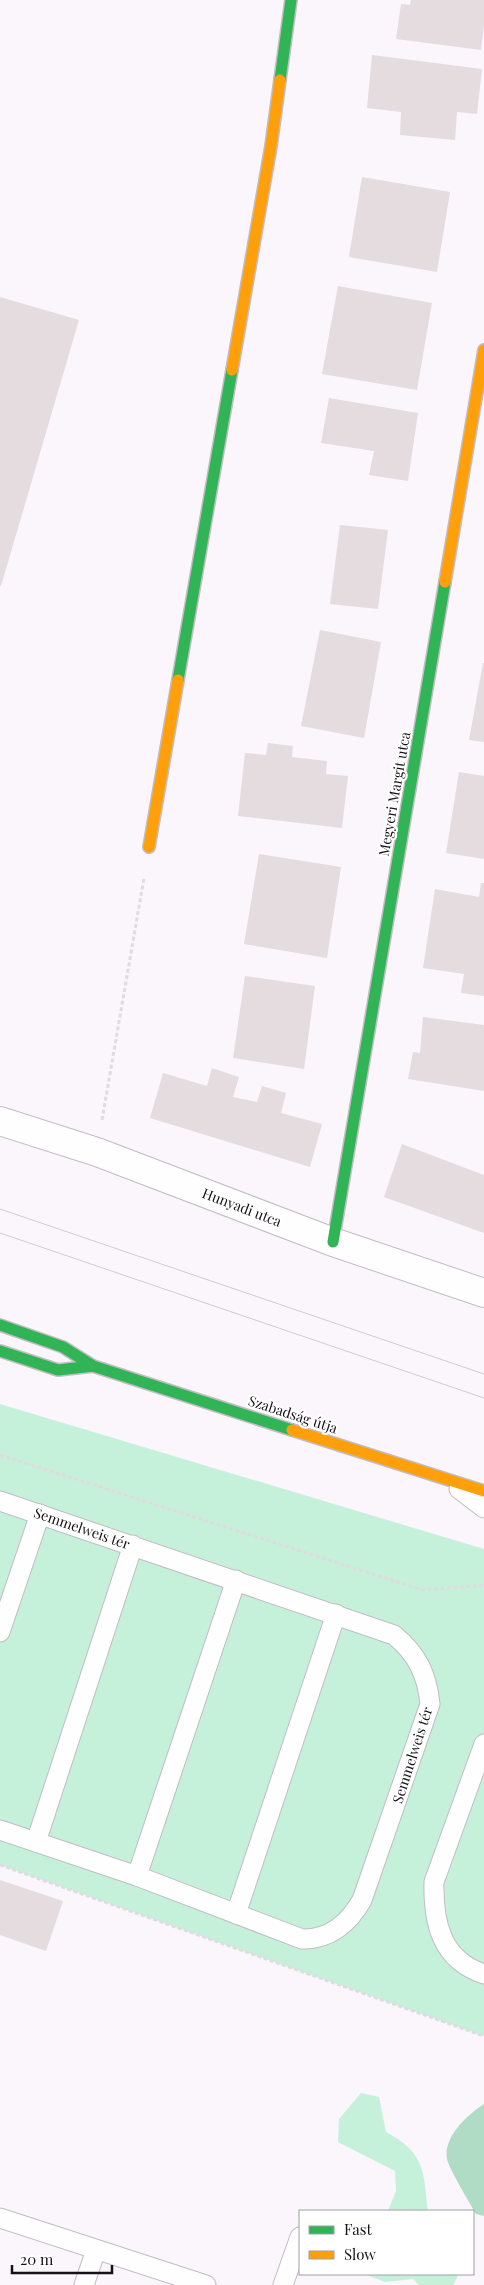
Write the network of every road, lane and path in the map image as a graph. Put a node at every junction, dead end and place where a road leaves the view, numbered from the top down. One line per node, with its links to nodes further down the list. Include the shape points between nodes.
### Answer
1 (291, 0): 3 (street, via 271,146)
2 (484, 350): 6 (street, Megyeri Margit utca)
3 (149, 847): 5 (path)
4 (0, 1121): 5 (street, Hunyadi utca)
5 (97, 1152): 6 (street, Hunyadi utca)
6 (333, 1242): 7 (street, Hunyadi utca)
7 (484, 1293)
8 (3, 1331): 9 (street, via 63,1346); 9 (street, via 58,1370)
9 (93, 1366): 11 (street, Szabadság útja)
10 (0, 1455): 18 (path, via 423,1590)
11 (446, 1479): 12 (street, Szabadság útja); 14 (lane)
12 (484, 1491)
13 (0, 1500): 15 (lane, Semmelweis tér)
14 (484, 1508)
15 (40, 1514): 16 (lane, Semmelweis tér); 20 (lane)
16 (133, 1545): 17 (lane, Semmelweis tér); 23 (lane)
17 (236, 1580): 19 (lane, Semmelweis tér); 25 (lane)
18 (484, 1586)
19 (336, 1614): 26 (lane); 26 (lane, Semmelweis tér, via 394,1634 407,1646 422,1669 430,1704 355,1913 331,1933 314,1940 302,1939)
20 (0, 1632)
21 (484, 1744): 27 (lane, via 434,1882 433,1901 435,1922 445,1944 458,1959)
22 (0, 1830): 23 (lane, Semmelweis tér)
23 (36, 1842): 25 (lane, Semmelweis tér)
24 (0, 1865): 28 (path)
25 (136, 1876): 26 (lane, Semmelweis tér)
26 (236, 1914)
27 (484, 1974)
28 (484, 2036)
29 (0, 2218): 31 (lane)
30 (299, 2240): 34 (lane)
31 (96, 2250): 32 (lane); 33 (lane)
32 (84, 2285)
33 (206, 2285)
34 (283, 2285)

